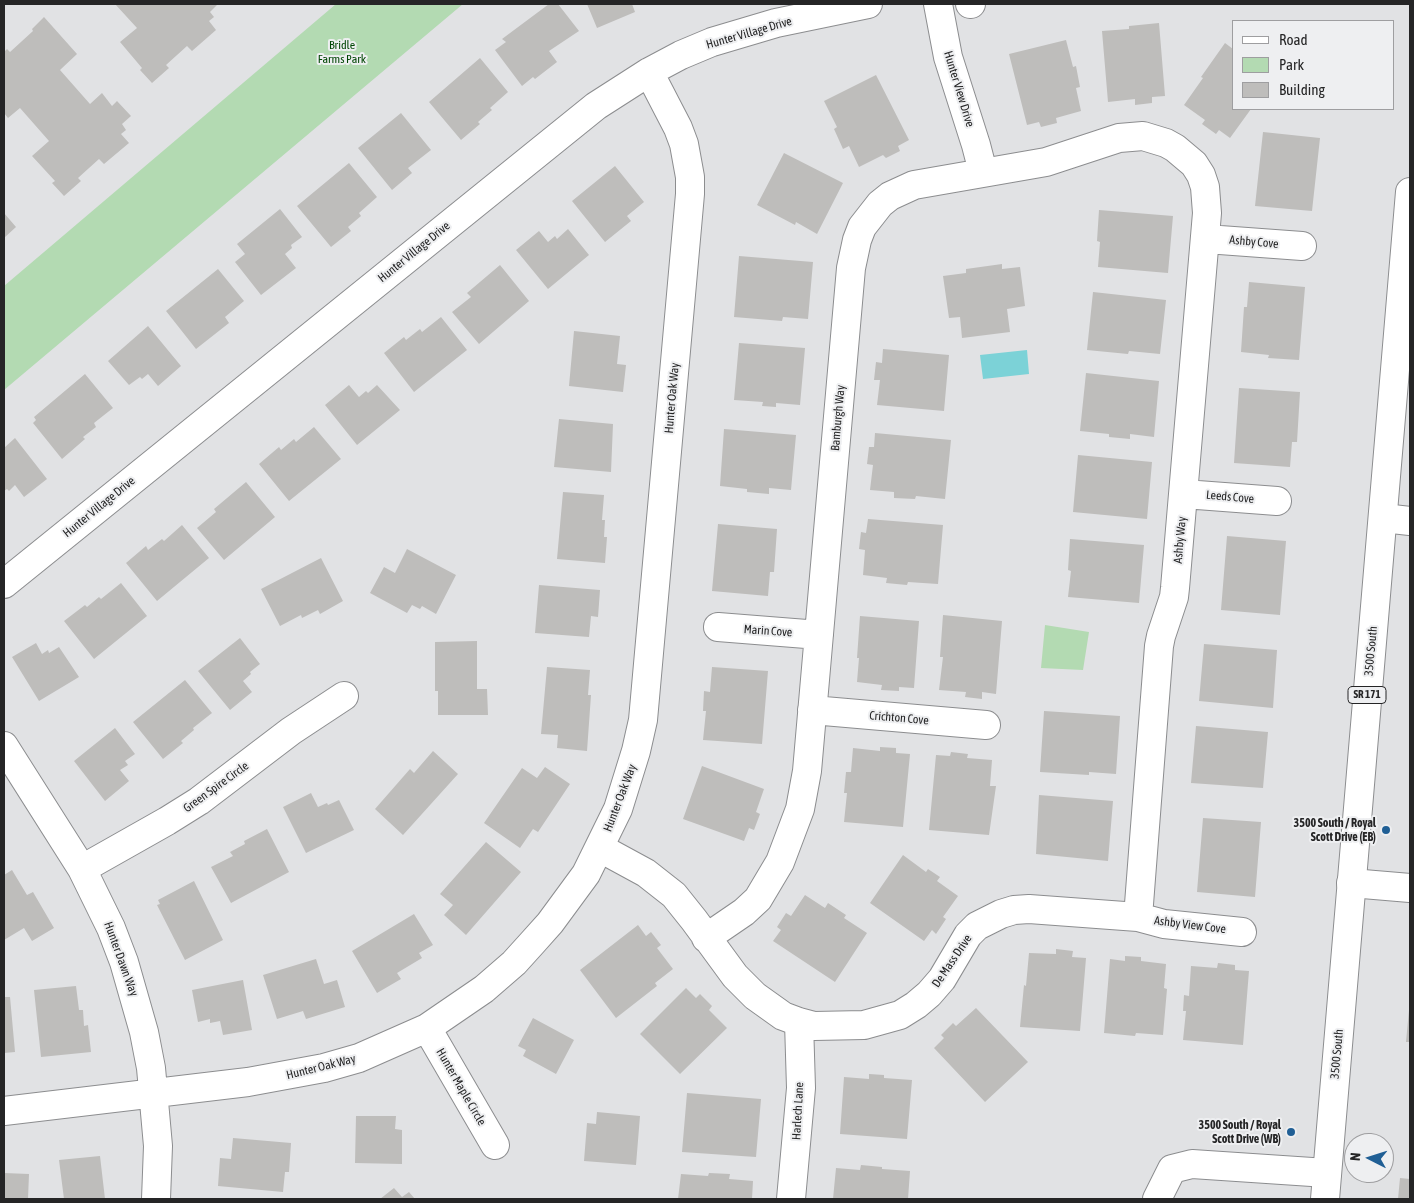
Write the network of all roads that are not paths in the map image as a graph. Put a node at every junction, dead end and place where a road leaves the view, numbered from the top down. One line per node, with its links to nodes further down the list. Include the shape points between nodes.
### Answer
1 (868, 4): 3 (street, Hunter Village Drive, via 744,32 681,55)
2 (938, 4): 5 (street, Hunter View Drive, via 948,57)
3 (649, 72): 13 (street, Hunter Village Drive, via 572,124); 20 (street, Hunter Oak Way, via 684,144 690,194 643,720 628,781)
4 (1194, 164): 5 (street, Bamburgh Way, via 1185,154 1166,143 1143,136 1119,138 1046,162); 7 (street, Ashby Way, via 1206,187)
5 (983, 172): 15 (street, Bamburgh Way, via 901,189 880,204 862,227 857,240 850,268)
6 (1410, 192): 11 (street, 3500 South / SR 171)
7 (1206, 239): 8 (street, Ashby Cove); 9 (street, Ashby Way)
8 (1302, 246)
9 (1184, 494): 10 (street, Leeds Cove); 24 (street, Ashby Way, via 1174,597 1159,646)
10 (1277, 501)
11 (1382, 518): 12 (street); 22 (street, 3500 South / SR 171)
12 (1410, 521)
13 (4, 584)
14 (718, 627): 15 (street, Marin Cove)
15 (819, 635): 17 (street, Bamburgh Way)
16 (344, 696): 21 (street, Green Spire Circle, via 291,730 199,801)
17 (812, 710): 18 (street, Crichton Cove); 26 (street, Bamburgh Way, via 800,809 780,862 758,899)
18 (986, 725)
19 (4, 746): 21 (street, Hunter Dawn Way)
20 (600, 848): 26 (street, De Mass Drive, via 660,884 685,909); 28 (street, Hunter Oak Way, via 586,874 550,923 514,963 484,989)
21 (82, 869): 29 (street, Hunter Dawn Way, via 111,928 135,997 151,1068)
22 (1352, 883): 23 (street); 32 (street, 3500 South / SR 171)
23 (1410, 888)
24 (1138, 917): 25 (street, Ashby View Cove, via 1164,924); 27 (street, De Mass Drive, via 1029,909 1000,914 968,935 942,979 916,1006 900,1015 846,1026 814,1026)
25 (1242, 932)
26 (706, 938): 27 (street, De Mass Drive, via 755,996 783,1016)
27 (798, 1022): 34 (street, Harlech Lane, via 801,1088)
28 (426, 1028): 29 (street, Hunter Oak Way, via 359,1058 324,1068); 31 (street, Hunter Maple Circle)
29 (153, 1094): 30 (street, Hunter Oak Way); 33 (street, Hunter Dawn Way, via 158,1146)
30 (4, 1111)
31 (494, 1145)
32 (1326, 1186): 35 (street, via 1192,1164 1172,1169)
33 (156, 1199)
34 (792, 1199)
35 (1157, 1199)

